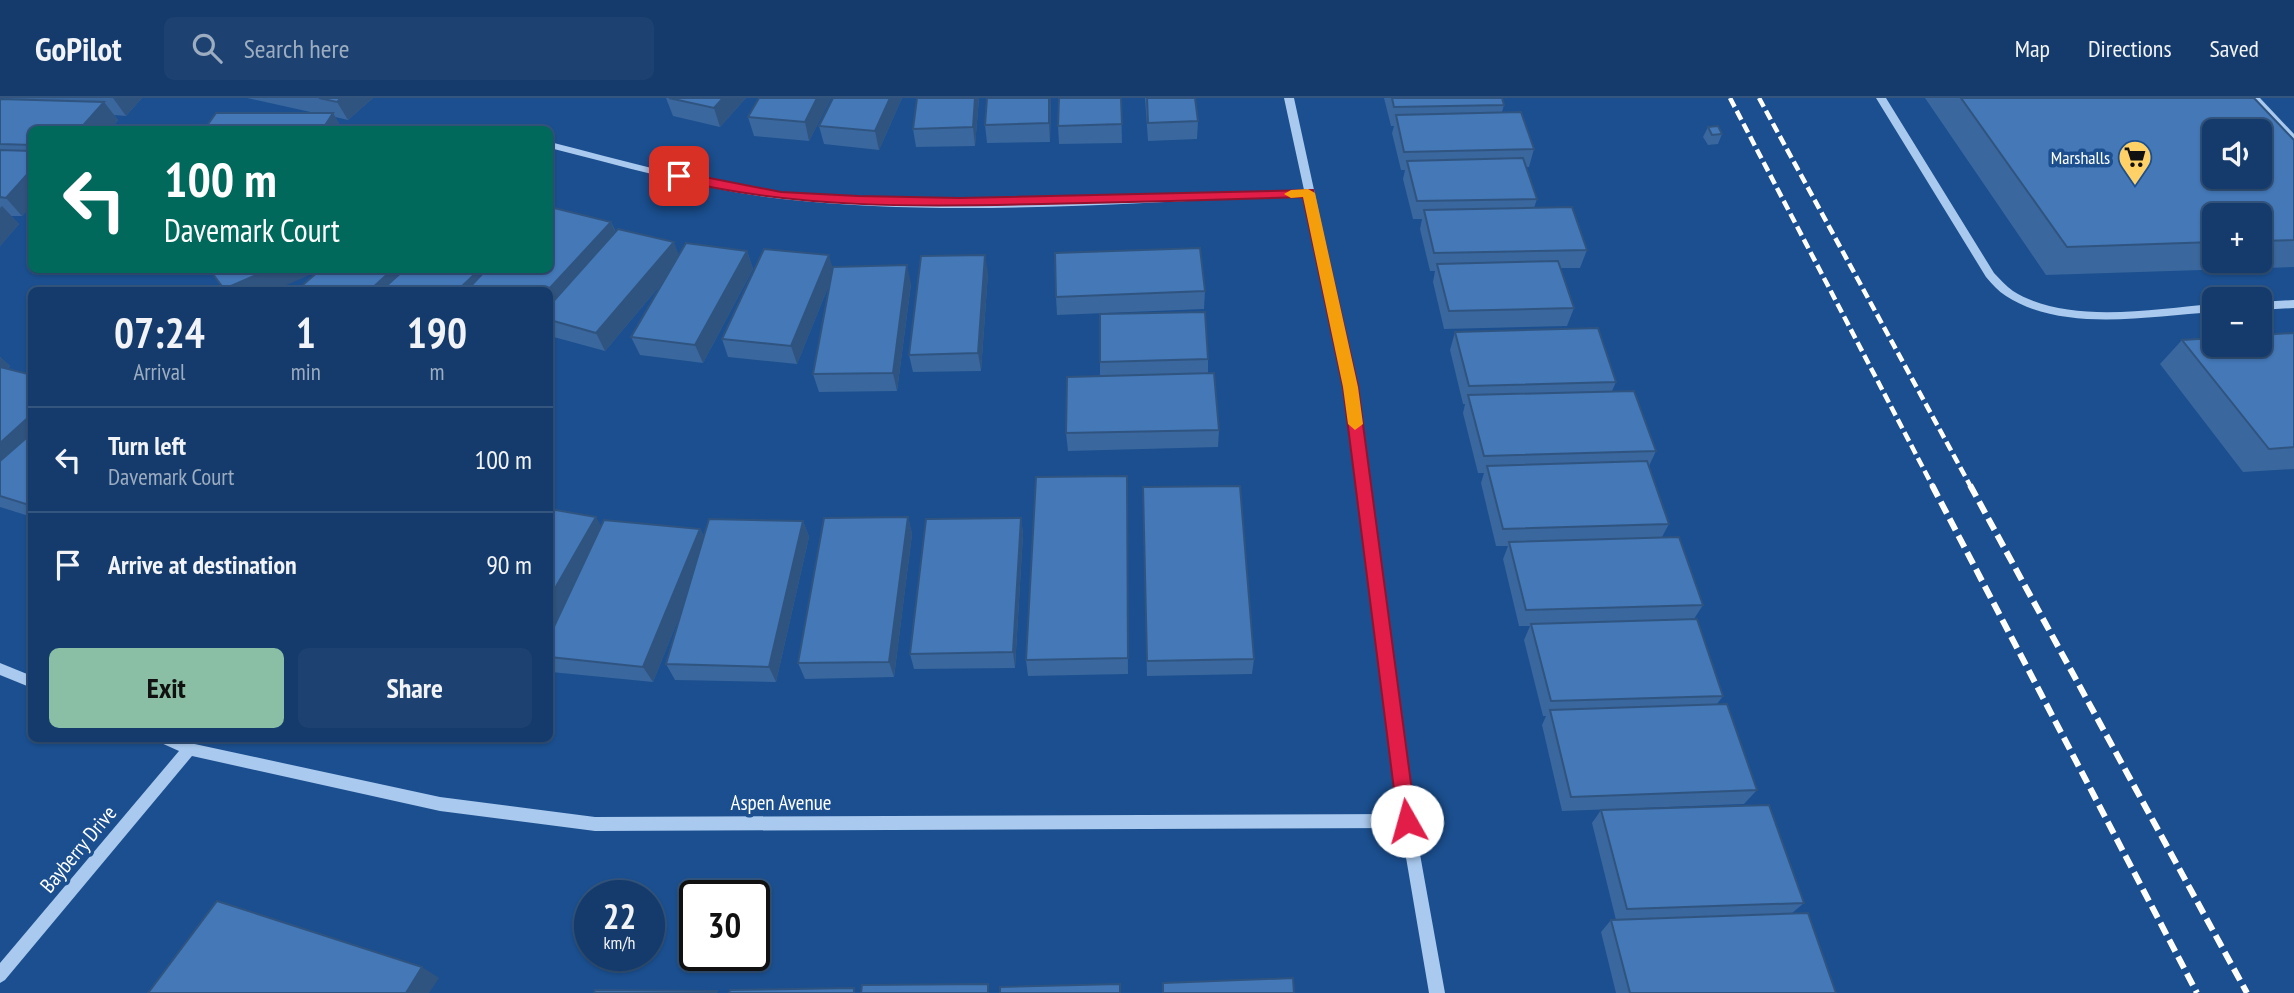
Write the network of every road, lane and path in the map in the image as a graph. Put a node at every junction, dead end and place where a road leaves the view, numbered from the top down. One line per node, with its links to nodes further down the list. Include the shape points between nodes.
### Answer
1 (1289, 98): 6 (street)
2 (1881, 98): 9 (street, via 1990,275 2009,294 2032,305 2080,314)
3 (2255, 98): 4 (street)
4 (2294, 140)
5 (553, 146): 6 (street, via 781,196 960,202)
6 (1308, 193): 14 (street, via 1351,387)
7 (2294, 304): 8 (street)
8 (2272, 305)
9 (2202, 309)
10 (0, 669): 11 (street)
11 (28, 680)
12 (173, 742): 13 (street, Aspen Avenue)
13 (190, 749): 14 (street, Aspen Avenue, via 440,804 595,824); 15 (street, Bayberry Drive)
14 (1407, 821): 16 (street)
15 (0, 975)
16 (1437, 993)

